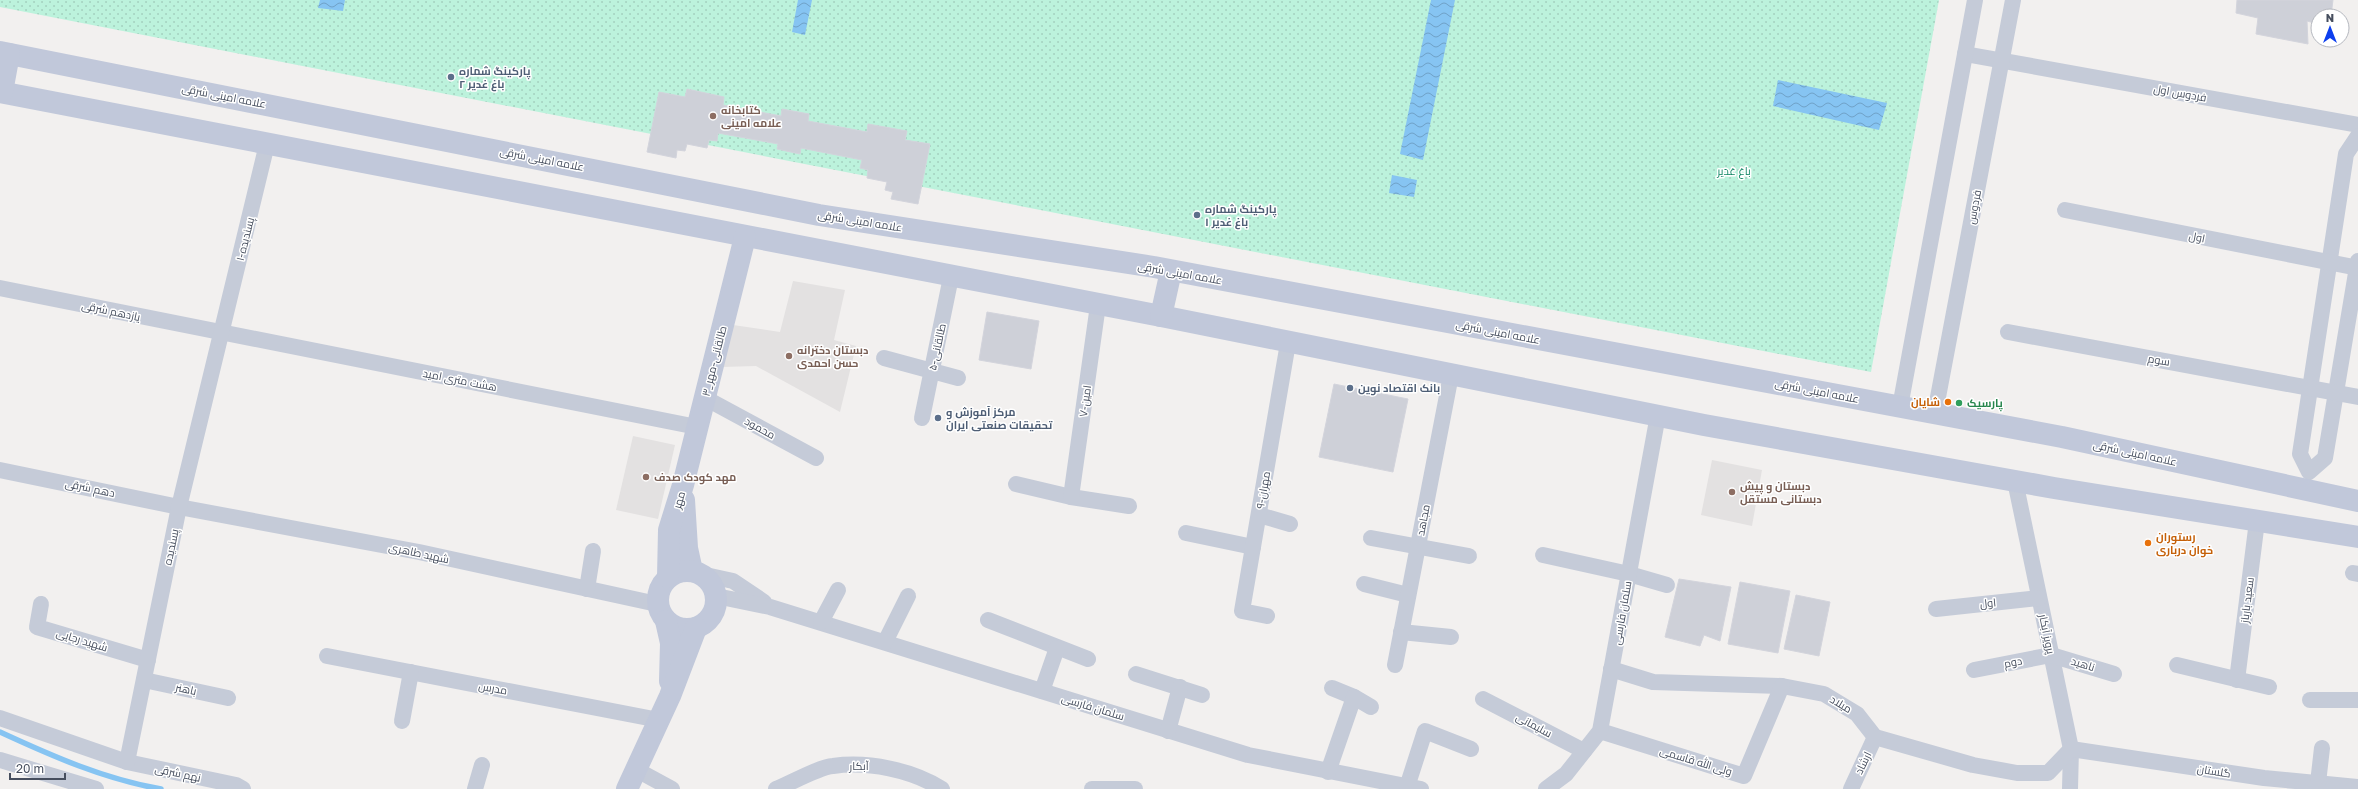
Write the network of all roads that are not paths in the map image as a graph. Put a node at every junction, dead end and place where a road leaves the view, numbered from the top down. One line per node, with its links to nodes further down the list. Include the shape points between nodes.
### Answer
1 (1975, 0): 4 (street)
2 (2013, 0): 5 (street, فردوس)
3 (5, 53): 6 (main road); 14 (main road, علامه امینی شرقی, via 819,215)
4 (1965, 54): 5 (street, فردوس اول); 30 (street)
5 (2001, 60): 7 (street, فردوس اول); 31 (street, فردوس)
6 (1, 92): 9 (main road)
7 (2358, 125)
8 (2358, 136): 12 (street, via 2346,154)
9 (267, 144): 11 (main road); 20 (street, ۱-پسندیده)
10 (2065, 210): 12 (street, اول)
11 (745, 237): 15 (main road); 29 (main road, ۳_طالقانی-مهر)
12 (2330, 263): 13 (street, اول); 26 (street)
13 (2358, 266): 27 (street)
14 (1171, 271): 18 (main road); 30 (main road, علامه امینی شرقی)
15 (951, 277): 17 (main road); 23 (street, ۵-طالقانی)
16 (0, 288): 20 (street, یازدهم شرقی)
17 (1098, 305): 18 (main road); 40 (street, ۷-امین)
18 (1161, 316): 21 (main road)
19 (2008, 332): 26 (street, سوم)
20 (222, 333): 34 (street, هشت متری امید); 43 (street, پسندیده)
21 (1288, 343): 24 (main road); 44 (street, ۹-مهران)
22 (884, 358): 23 (street)
23 (932, 372): 25 (street); 33 (street, ۵-طالقانی)
24 (1451, 375): 32 (main road); 51 (street, مجاهد)
25 (958, 378)
26 (2310, 388): 27 (street, سوم); 27 (street, via 2300,454 2309,472 2325,458)
27 (2337, 393): 28 (street, سوم)
28 (2358, 397)
29 (705, 398): 34 (main road, ۳_طالقانی-مهر); 35 (street, محمود)
30 (1900, 407): 31 (main road, علامه امینی شرقی)
31 (1935, 413): 41 (main road, علامه امینی شرقی, via 2062,437)
32 (1658, 415): 37 (main road); 56 (street, سلمان فارسی)
33 (922, 418)
34 (697, 427): 39 (main road, ۳_طالقانی-مهر)
35 (816, 458)
36 (0, 470): 43 (street, دهم شرقی)
37 (2015, 481): 45 (main road); 65 (street, پرویز آبکار)
38 (1016, 484): 40 (street)
39 (683, 485): 55 (main road, مهر, via 686,548); 57 (main road, مهر, via 669,530)
40 (1071, 496): 42 (street)
41 (2358, 501)
42 (1129, 506)
43 (179, 507): 60 (street, شهید طاهری, via 419,552); 81 (street, پسندیده)
44 (1259, 515): 46 (street); 50 (street, ۹-مهران)
45 (2257, 521): 48 (main road); 90 (street, سعید باریاز)
46 (1290, 524)
47 (1186, 533): 50 (street)
48 (2358, 537)
49 (1371, 538): 51 (street)
50 (1253, 547): 70 (street, ۹-مهران, via 1242,611)
51 (1417, 548): 54 (street); 62 (street, مجاهد)
52 (593, 551): 60 (street)
53 (1542, 555): 56 (street)
54 (1469, 556)
55 (696, 572): 57 (main road, via 675,572); 63 (main road, via 713,587); 67 (street, سلمان فارسی, via 733,581)
56 (1629, 574): 59 (street); 84 (street, سلمان فارسی)
57 (668, 577): 69 (main road, via 659,589)
58 (1364, 584): 62 (street)
59 (1667, 584)
60 (587, 589): 69 (street, شهید طاهری)
61 (838, 590): 72 (street)
62 (1408, 595): 74 (street, مجاهد)
63 (716, 596): 67 (street, سلمان فارسی); 73 (main road, via 716,604 710,619)
64 (908, 596): 76 (street)
65 (2039, 598): 68 (street, اول); 78 (street, پرویز آبکار)
66 (41, 604): 81 (street, شهید رجایی, via 37,627)
67 (770, 607): 72 (street, سلمان فارسی)
68 (1936, 609)
69 (662, 612): 73 (main road, via 680,629); 97 (main road, via 671,643)
70 (1267, 616)
71 (988, 620): 77 (street)
72 (821, 622): 76 (street, سلمان فارسی)
73 (696, 628): 97 (main road)
74 (1401, 632): 75 (street); 82 (street, مجاهد)
75 (1451, 637)
76 (885, 642): 95 (street, سلمان فارسی)
77 (1057, 648): 80 (street); 95 (street)
78 (2051, 655): 85 (street, دوم); 88 (street, ناهید); 112 (street, پرویز آبکار)
79 (327, 656): 86 (street, مدرس)
80 (1088, 659)
81 (148, 660): 89 (street, پسندیده)
82 (1395, 665)
83 (2177, 665): 90 (street)
84 (1611, 669): 91 (street, میلاد, via 1653,682); 108 (street, سلمان فارسی)
85 (1974, 670)
86 (411, 672): 105 (street, مدرس); 106 (street)
87 (1136, 674): 92 (street)
88 (2114, 674)
89 (144, 680): 99 (street, باهنر); 115 (street, پسندیده)
90 (2237, 680): 93 (street)
91 (1782, 686): 108 (street, ولی الله قاسمی, via 1744,776); 109 (street, میلاد, via 1824,694 1857,714)
92 (1180, 687): 96 (street); 107 (street)
93 (2269, 687)
94 (1332, 688): 98 (street)
95 (1042, 691): 107 (street, سلمان فارسی)
96 (1202, 695)
97 (670, 696): 105 (main road)
98 (1354, 697): 103 (street); 118 (street)
99 (228, 698)
100 (1483, 699): 113 (street, سلیمانی)
101 (2310, 700): 102 (street)
102 (2358, 700)
103 (1371, 707)
104 (0, 718): 115 (street, نهم شرقی)
105 (659, 720): 117 (main road)
106 (402, 721)
107 (1168, 731): 118 (street, سلمان فارسی, via 1248,755)
108 (1600, 731): 113 (street, سلمان فارسی)
109 (1876, 737): 112 (street, via 1973,765 2017,773 2048,773); 132 (street, ارشاد)
110 (2322, 748): 119 (street)
111 (1471, 749): 121 (street, via 1425,731)
112 (2071, 749): 119 (street, گلستان, via 2264,778); 133 (street, پرویز آبکار)
113 (1584, 752): 131 (street, سلمان فارسی, via 1566,774)
114 (0, 760): 122 (street)
115 (127, 762): 123 (street, نهم شرقی, via 236,785)
116 (482, 765): 124 (street)
117 (637, 770): 125 (main road); 126 (street)
118 (1328, 772): 121 (street, سلمان فارسی)
119 (2318, 783): 120 (street, گلستان)
120 (2358, 786)
121 (1414, 788)
122 (96, 789)
123 (243, 789)
124 (475, 789)
125 (627, 789)
126 (672, 789)
127 (776, 789): 128 (street, آبکار, via 832,766 876,766 929,781)
128 (942, 789)
129 (1092, 789): 130 (street)
130 (1135, 789)
131 (1546, 789)
132 (1851, 789)
133 (2070, 789)

